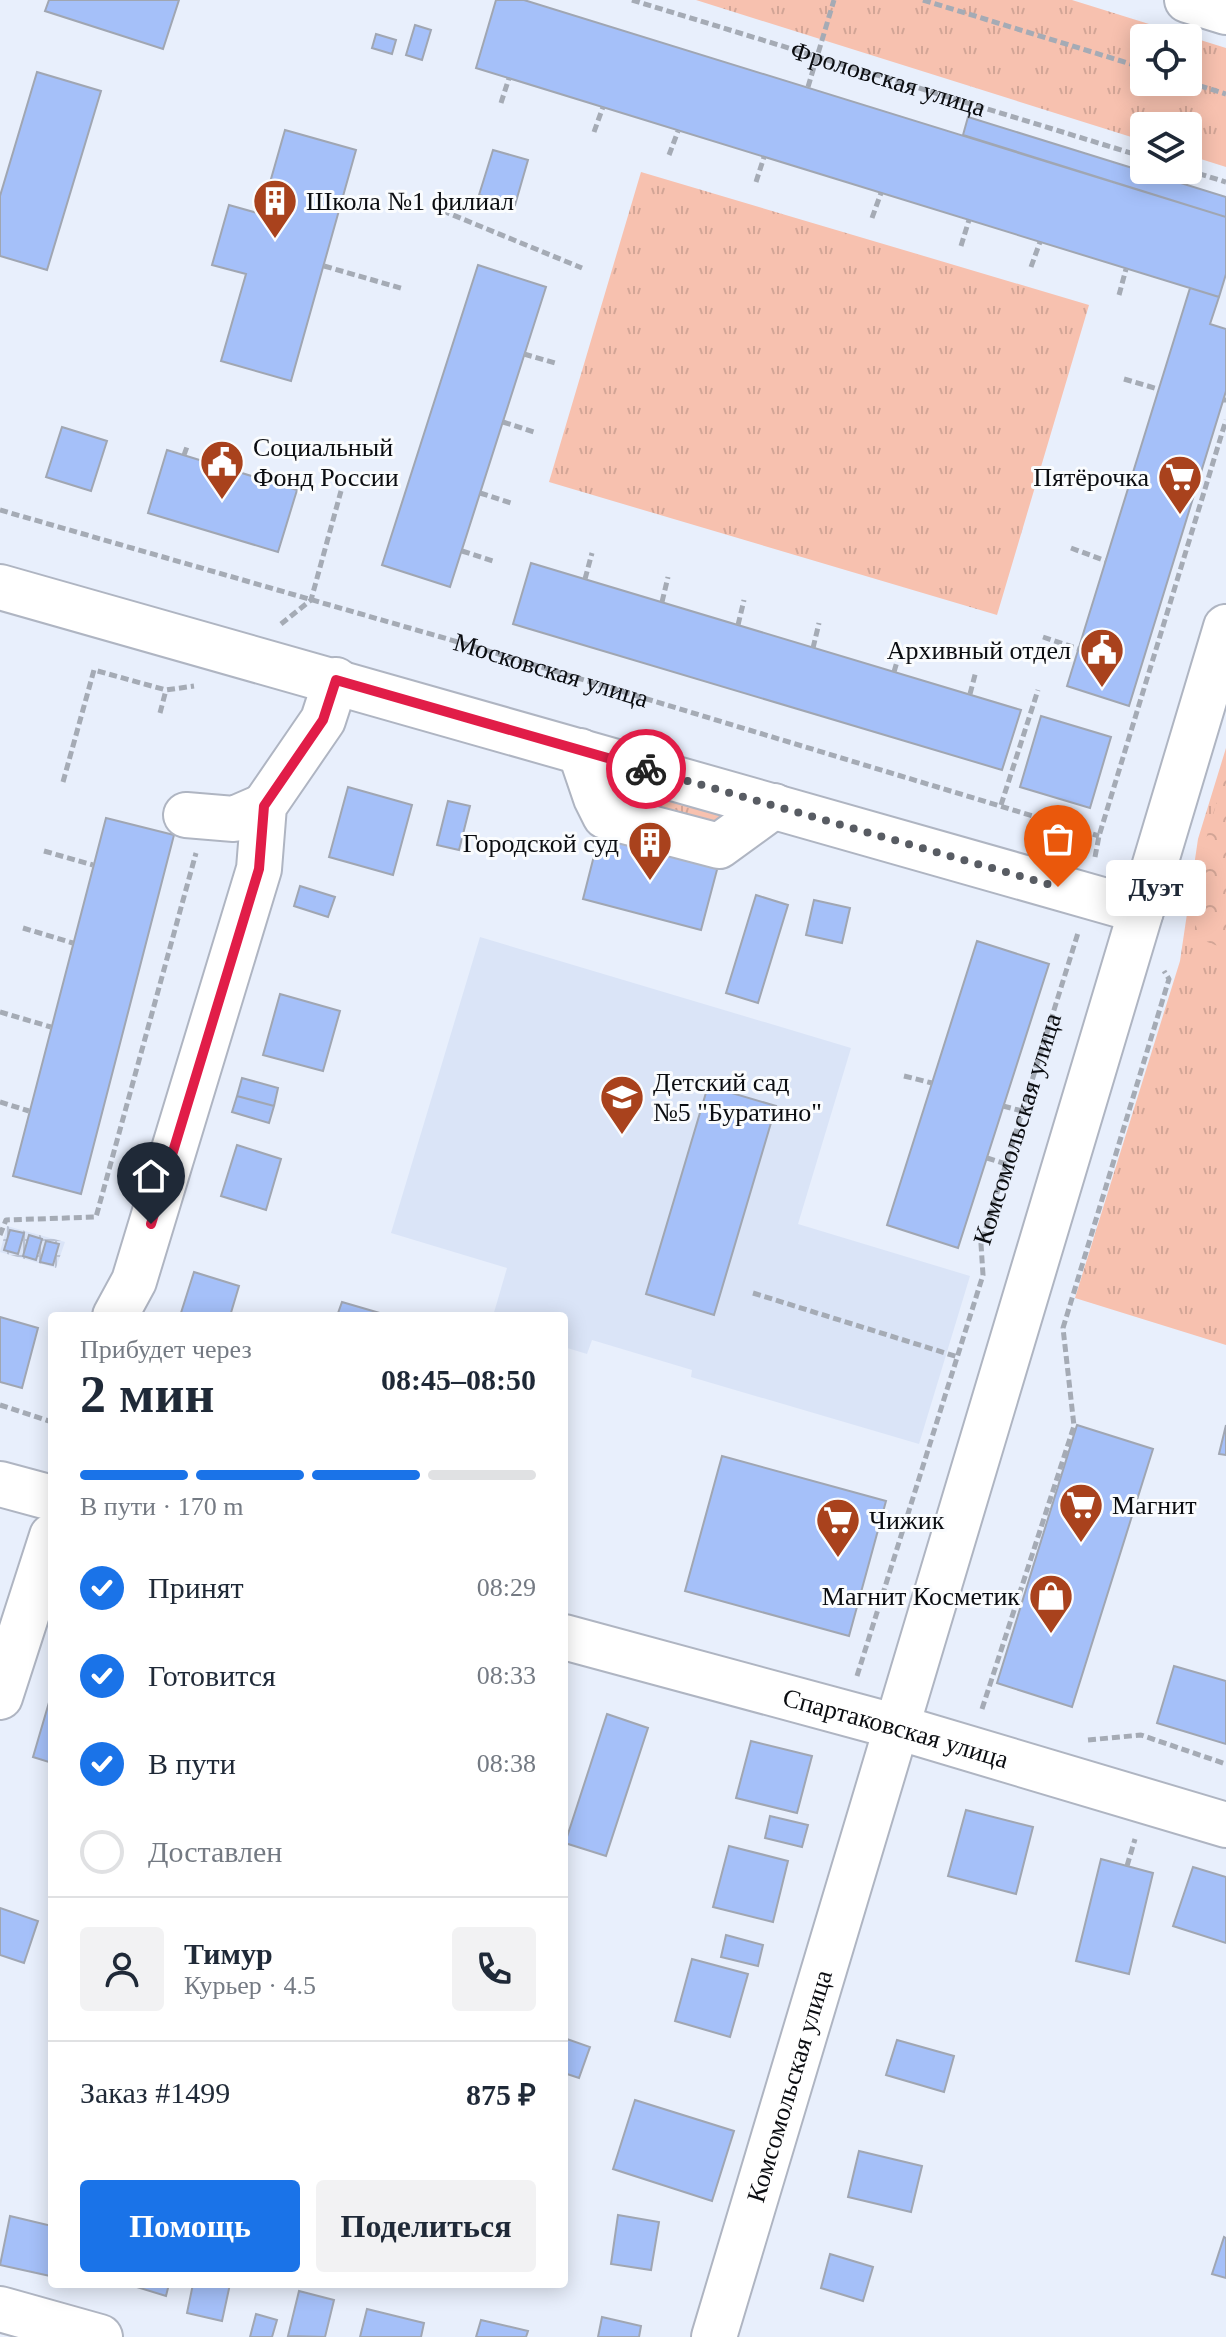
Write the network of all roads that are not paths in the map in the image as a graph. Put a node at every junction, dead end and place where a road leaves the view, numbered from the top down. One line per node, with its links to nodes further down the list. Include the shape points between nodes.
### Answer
1 (1187, 0): 2 (street)
2 (1226, 12)
3 (0, 587): 5 (street)
4 (1226, 627): 8 (street, Комсомольская улица)
5 (336, 680): 6 (street, via 323,720); 8 (street)
6 (264, 806): 7 (street, via 234,819); 9 (street, via 259,869 134,1281)
7 (196, 816)
8 (1141, 911): 15 (street, Комсомольская улица)
9 (117, 1312)
10 (0, 1484): 11 (street)
11 (48, 1497)
12 (48, 1548): 14 (street)
13 (568, 1638): 15 (street, Спартаковская улица)
14 (0, 1697)
15 (897, 1727): 16 (street, Спартаковская улица); 19 (street, Комсомольская улица)
16 (1226, 1825)
17 (0, 2309): 18 (street)
18 (100, 2337)
19 (714, 2337)

